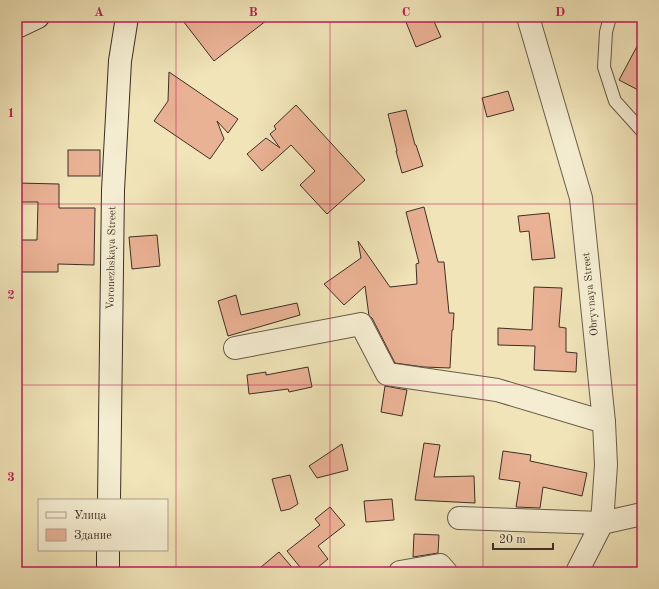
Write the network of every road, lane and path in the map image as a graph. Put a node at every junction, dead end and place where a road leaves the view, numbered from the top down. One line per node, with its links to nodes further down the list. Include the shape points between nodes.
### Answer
1 (38, 17): 5 (street)
2 (127, 17): 9 (street, Voronezhskaya Street, via 120,61 113,190)
3 (528, 17): 8 (street, Obryvnaya Street, via 581,198)
4 (610, 17): 6 (lane, via 606,32 604,67 615,100)
5 (17, 27)
6 (642, 131)
7 (235, 348): 8 (street, via 361,324 387,374 498,390)
8 (604, 422): 12 (street, Obryvnaya Street, via 606,465)
9 (109, 499)
10 (642, 514): 12 (street)
11 (459, 518): 12 (street)
12 (602, 523): 17 (street, Obryvnaya Street)
13 (108, 551): 14 (street)
14 (108, 572)
15 (400, 572): 16 (street, via 440,565)
16 (446, 572)
17 (577, 572)

